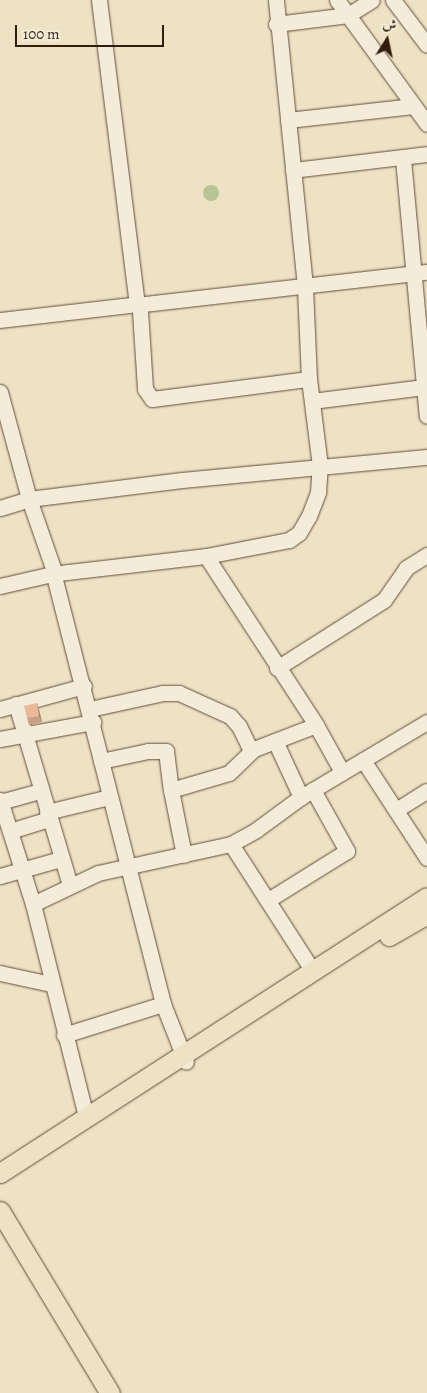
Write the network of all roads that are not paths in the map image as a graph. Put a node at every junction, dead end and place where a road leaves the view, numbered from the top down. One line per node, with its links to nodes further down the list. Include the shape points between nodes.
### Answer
1 (99, 0): 17 (street)
2 (276, 0): 7 (street)
3 (337, 0): 6 (street)
4 (372, 0): 6 (street)
5 (393, 0): 8 (street)
6 (348, 15): 7 (street); 9 (street)
7 (276, 24): 10 (street)
8 (427, 45)
9 (413, 106): 10 (street); 11 (street)
10 (288, 120): 14 (street)
11 (427, 124)
12 (427, 154): 13 (street)
13 (403, 159): 14 (street); 15 (street)
14 (293, 170): 16 (street)
15 (420, 273): 16 (street); 20 (street)
16 (305, 286): 17 (street); 19 (street)
17 (137, 304): 18 (street); 19 (street, via 145,389 152,399)
18 (0, 320)
19 (309, 379): 22 (street)
20 (424, 387): 22 (street); 23 (street)
21 (0, 392): 26 (street)
22 (312, 401): 25 (street)
23 (427, 416)
24 (427, 457): 25 (street)
25 (320, 466): 26 (street); 29 (street, via 314,502 298,533 288,540)
26 (29, 499): 27 (street); 30 (street)
27 (0, 508)
28 (427, 555): 32 (street, via 406,568 384,600)
29 (206, 556): 30 (street); 32 (street)
30 (54, 574): 31 (street); 33 (street)
31 (0, 586)
32 (277, 668): 38 (street)
33 (84, 686): 34 (street); 36 (street)
34 (16, 704): 35 (street); 39 (street)
35 (0, 709)
36 (92, 716): 39 (street); 42 (street, via 163,693 178,693 230,716 239,726); 44 (street)
37 (427, 722): 43 (street)
38 (316, 726): 41 (street); 45 (street)
39 (26, 733): 40 (street); 48 (street)
40 (0, 739)
41 (275, 741): 42 (street); 49 (street)
42 (251, 751): 46 (street, via 229,773)
43 (363, 760): 45 (street); 52 (street)
44 (101, 761): 46 (street, via 166,750); 50 (street)
45 (342, 772): 49 (street)
46 (170, 790): 56 (street)
47 (427, 790): 52 (street)
48 (40, 791): 51 (street); 53 (street)
49 (307, 793): 55 (street); 64 (street, via 346,851)
50 (110, 797): 53 (street); 59 (street)
51 (0, 801): 54 (street)
52 (396, 810): 57 (street)
53 (48, 815): 54 (street); 58 (street)
54 (7, 836): 60 (street)
55 (231, 844): 56 (street); 64 (street)
56 (184, 855): 59 (street)
57 (427, 858)
58 (61, 859): 60 (street); 62 (street)
59 (130, 867): 62 (street); 70 (street)
60 (21, 871): 61 (street); 65 (street)
61 (0, 876)
62 (70, 885): 65 (street)
63 (427, 897): 67 (main road)
64 (268, 900): 67 (street)
65 (33, 904): 69 (street)
66 (427, 914): 72 (main road)
67 (313, 971): 72 (main road)
68 (0, 974): 69 (street)
69 (51, 984): 71 (street)
70 (163, 1004): 71 (street); 72 (street)
71 (64, 1035): 73 (street)
72 (184, 1058): 73 (main road); 75 (main road)
73 (86, 1117): 74 (main road)
74 (0, 1173)
75 (0, 1184)
76 (0, 1211): 77 (main road)
77 (5, 1225): 78 (main road)
78 (110, 1393)

